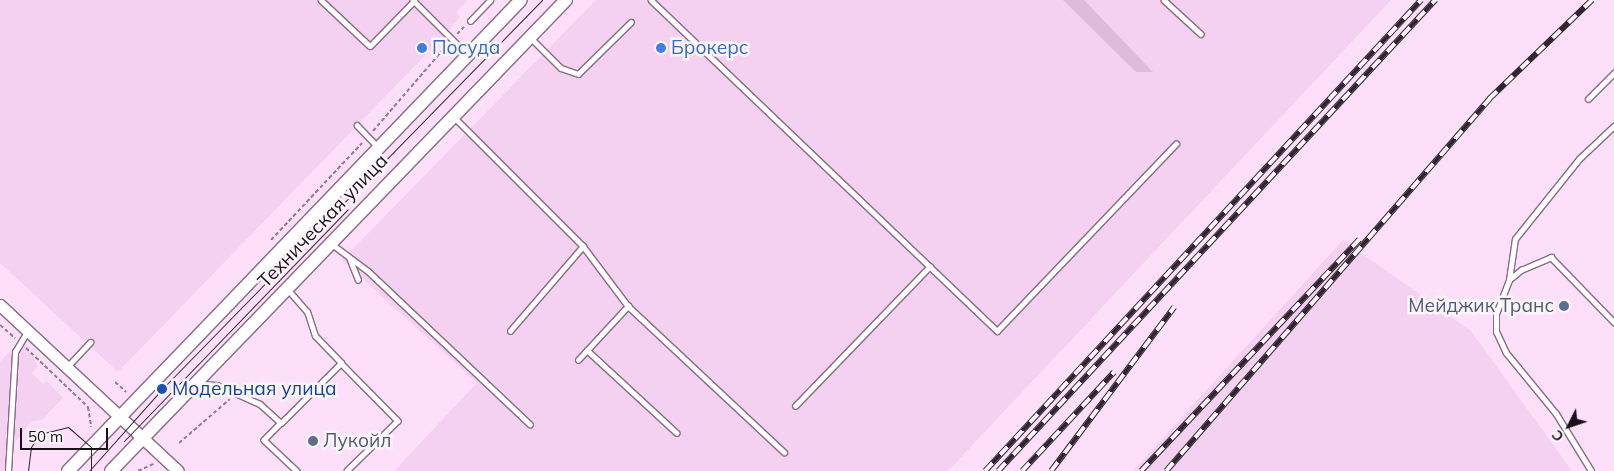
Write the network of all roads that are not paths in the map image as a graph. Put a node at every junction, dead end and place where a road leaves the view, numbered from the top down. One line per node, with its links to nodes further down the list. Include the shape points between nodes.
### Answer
1 (321, 0): 2 (lane, via 370,46)
2 (414, 0): 12 (lane)
3 (490, 0): 8 (lane)
4 (521, 0): 12 (main road, Техническая улица)
5 (566, 0): 11 (main road, Техническая улица)
6 (651, 0): 23 (lane)
7 (1164, 0): 10 (lane)
8 (470, 21)
9 (631, 22): 11 (lane, via 578,74 561,68)
10 (1201, 34)
11 (529, 36): 15 (main road, Техническая улица)
12 (468, 55): 19 (main road, Техническая улица)
13 (1614, 73): 14 (lane)
14 (1588, 99)
15 (451, 114): 20 (main road, Техническая улица); 21 (lane)
16 (358, 125): 19 (lane)
17 (1614, 126): 25 (lane, via 1579,159 1515,239)
18 (1176, 144): 23 (lane, via 997,331)
19 (379, 147): 39 (main road, Техническая улица)
20 (328, 242): 22 (lane); 26 (main road, Техническая улица)
21 (583, 246): 28 (lane); 30 (lane)
22 (350, 258): 24 (lane); 41 (lane)
23 (930, 266): 38 (lane)
24 (358, 279)
25 (1509, 280): 29 (lane, via 1521,270 1552,257); 51 (lane, via 1496,314 1496,332)
26 (285, 287): 35 (lane, via 307,312 315,336); 37 (main road, Техническая улица)
27 (0, 305): 31 (street)
28 (628, 306): 33 (lane); 44 (lane)
29 (1613, 324)
30 (510, 331)
31 (27, 332): 36 (street); 45 (lane, via 19,341)
32 (90, 342): 36 (lane)
33 (586, 350): 34 (lane); 42 (lane)
34 (578, 360)
35 (341, 363): 40 (lane); 50 (lane, via 398,421)
36 (66, 368): 39 (street)
37 (194, 383): 40 (lane, via 217,385 260,404); 43 (main road, Техническая улица)
38 (795, 406)
39 (120, 417): 43 (street); 46 (main road, Техническая улица)
40 (281, 423): 49 (lane, via 264,440)
41 (530, 424)
42 (677, 433)
43 (144, 437): 47 (main road, Техническая улица); 48 (street)
44 (784, 452)
45 (8, 471)
46 (68, 471)
47 (111, 471)
48 (178, 471)
49 (297, 471)
50 (347, 471)
51 (1591, 471)

